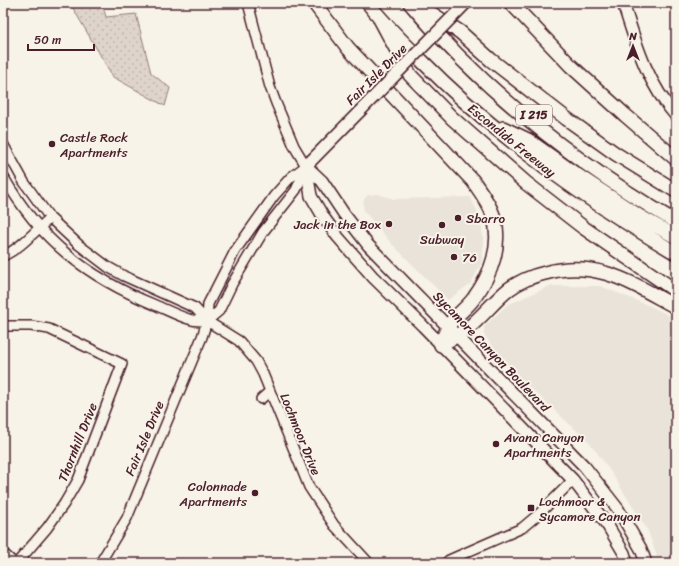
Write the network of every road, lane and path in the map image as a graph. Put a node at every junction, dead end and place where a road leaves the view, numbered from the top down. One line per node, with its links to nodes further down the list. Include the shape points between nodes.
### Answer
1 (248, 3): 13 (street, Sycamore Canyon Boulevard, via 270,87 294,146)
2 (314, 3): 27 (highway, via 348,48 473,181 493,215 497,232 493,265 484,284)
3 (368, 3): 8 (highway, Escondido Freeway / I 215)
4 (466, 3): 13 (main road, Fair Isle Drive, bridge)
5 (511, 3): 12 (highway, via 570,66)
6 (623, 3): 9 (main road, via 646,71 665,104)
7 (416, 4): 15 (highway, via 460,32 491,60 567,119 616,154); 16 (highway, I 215, via 511,98 598,162); 18 (highway, via 425,21 492,88 528,119 621,188)
8 (380, 19): 10 (highway, Escondido Freeway / I 215, via 443,82); 23 (highway, via 410,75 452,118 526,184 584,228)
9 (676, 116)
10 (488, 122): 20 (highway, via 528,140 639,216); 21 (highway, Escondido Freeway / I 215, via 564,182 628,225)
11 (3, 144): 17 (street, Lochmoor Drive, via 24,182)
12 (676, 159)
13 (306, 166): 25 (street, Fair Isle Drive, via 296,190 262,232 218,312); 25 (street, Fair Isle Drive, via 290,177 274,196 235,251 208,304); 27 (main road, Sycamore Canyon Boulevard, via 322,181 368,245); 28 (main road, Sycamore Canyon Boulevard, via 311,196 338,237 373,277)
14 (3, 176): 19 (street, Lochmoor Drive, via 17,200)
15 (676, 191)
16 (676, 212)
17 (50, 218): 19 (street); 25 (street, Lochmoor Drive, via 108,267 194,308)
18 (676, 222)
19 (40, 227): 22 (street, via 14,250); 25 (street, Lochmoor Drive, via 76,262 122,291 192,320)
20 (676, 237)
21 (676, 253)
22 (3, 256)
23 (676, 291)
24 (676, 307): 27 (highway, via 612,275 592,269 562,269 532,276 520,282 467,329)
25 (208, 321): 29 (street, Lochmoor Drive, via 248,349); 35 (street, Fair Isle Drive, via 127,518)
26 (3, 326): 34 (street, Thornhill Drive, via 49,329 122,364 78,480 48,528)
27 (453, 330): 28 (highway); 39 (main road, Sycamore Canyon Boulevard, via 601,486 632,532)
28 (441, 345): 31 (main road, Sycamore Canyon Boulevard)
29 (270, 391): 30 (street); 36 (street, Lochmoor Drive, via 309,487 334,525)
30 (261, 399)
31 (573, 480): 37 (street, via 522,528); 38 (main road, Sycamore Canyon Boulevard, via 608,526)
32 (3, 553): 33 (street)
33 (14, 563)
34 (17, 563)
35 (100, 563)
36 (369, 563)
37 (446, 563)
38 (627, 563)
39 (646, 563)

